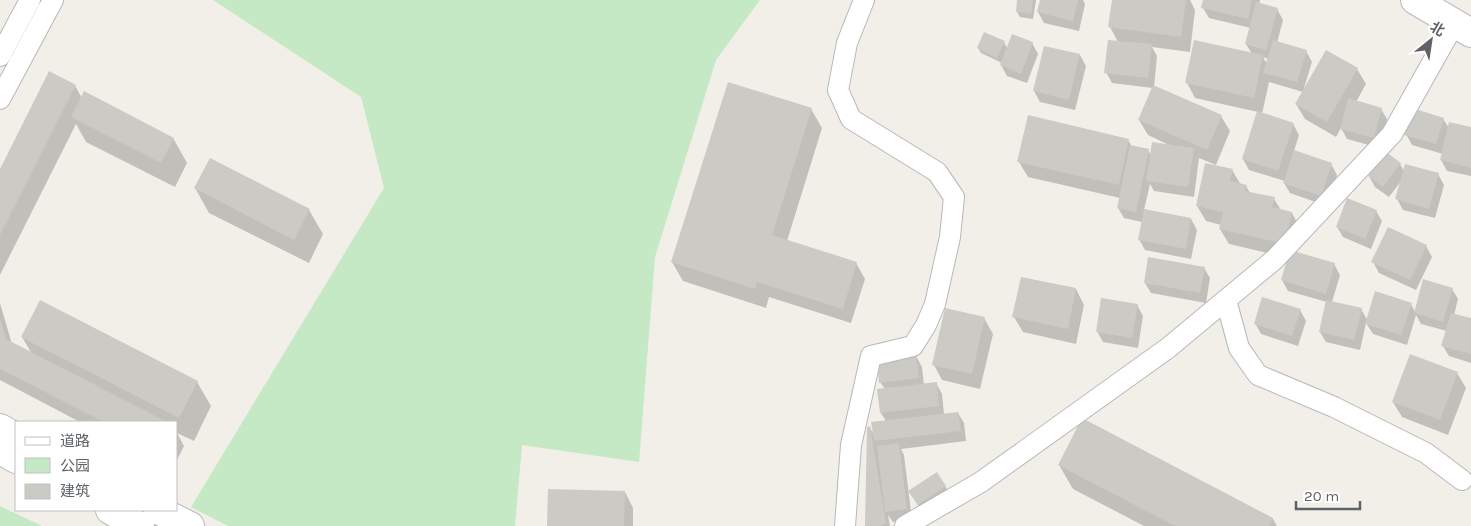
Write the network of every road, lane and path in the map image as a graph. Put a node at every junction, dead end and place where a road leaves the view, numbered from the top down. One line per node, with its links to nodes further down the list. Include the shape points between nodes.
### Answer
1 (30, 0): 6 (street)
2 (53, 0): 7 (street)
3 (864, 0): 18 (street, via 847,43 838,90 850,119 937,172 954,196 950,238 935,304 926,326 913,346 871,356 851,445)
4 (1415, 0): 5 (street)
5 (1462, 28): 8 (street, via 1392,134 1275,258)
6 (0, 56)
7 (0, 99)
8 (1226, 300): 13 (street, via 1239,348 1258,375 1334,406 1426,454); 19 (street, via 1168,348 981,482)
9 (0, 428): 10 (street)
10 (15, 436)
11 (0, 450): 12 (street)
12 (15, 458)
13 (1462, 480)
14 (112, 511): 16 (street)
15 (160, 511): 17 (street)
16 (140, 526)
17 (190, 526)
18 (845, 526)
19 (904, 526)

